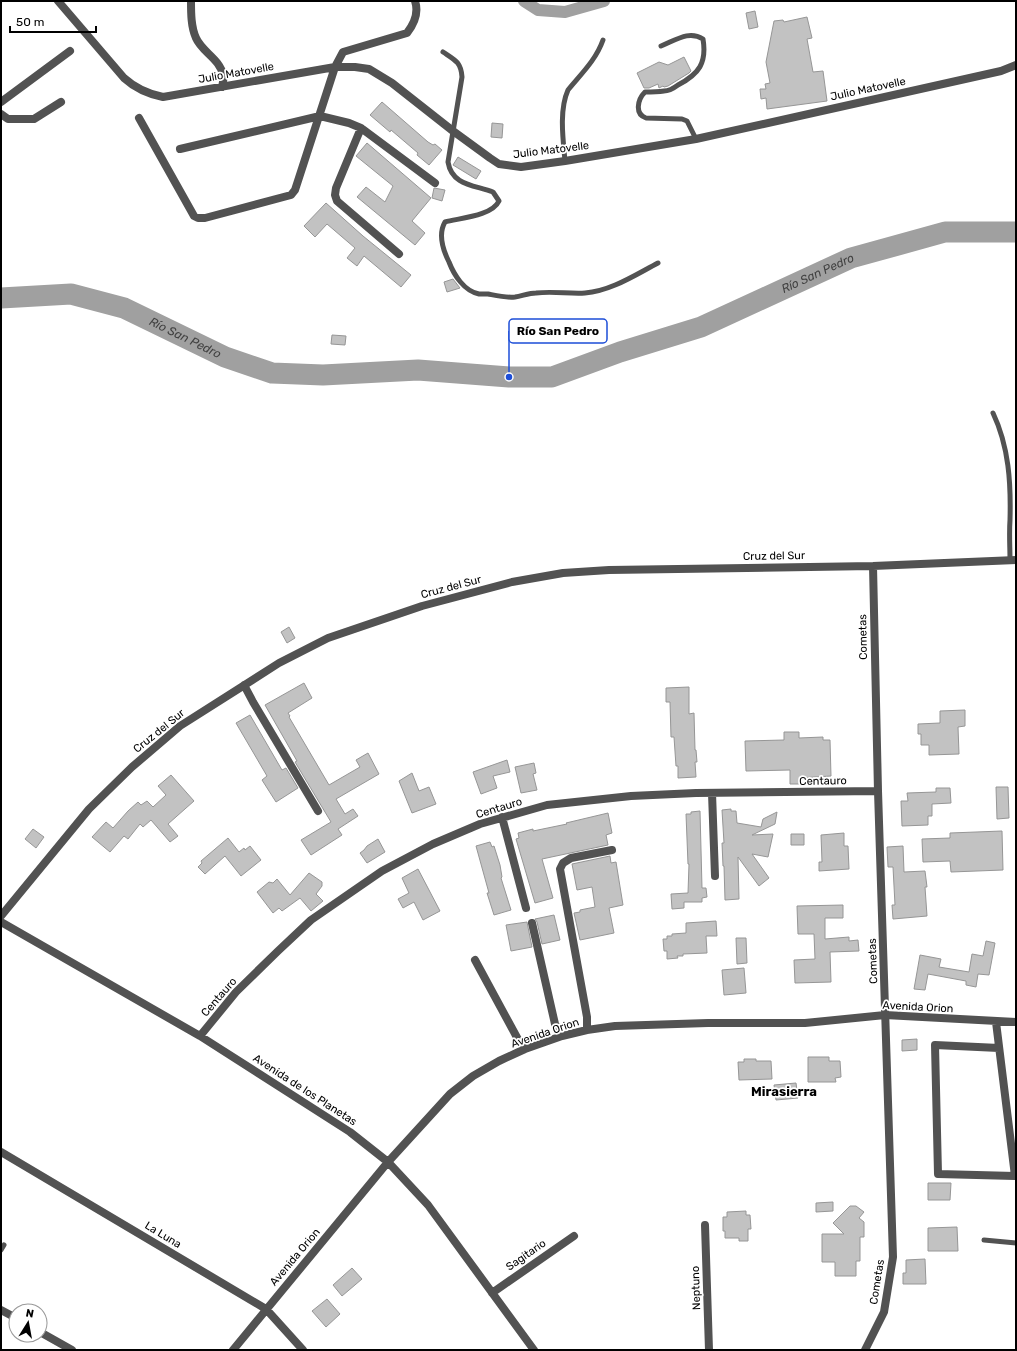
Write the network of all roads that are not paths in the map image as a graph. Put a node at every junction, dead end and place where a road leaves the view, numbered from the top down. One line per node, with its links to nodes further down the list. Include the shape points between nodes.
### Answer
1 (58, 1): 10 (street, Julio Matovelle, via 132,85 163,97)
2 (190, 1): 10 (street, via 191,21 196,38 204,50 219,63 224,76)
3 (416, 1): 9 (street, via 415,20 406,33 343,52)
4 (603, 40): 20 (lane, via 592,62 565,95)
5 (661, 46): 18 (lane, via 689,35 698,36 703,39 702,61 697,73 672,88 645,92 639,98 640,113 646,118 687,121)
6 (70, 51): 11 (street)
7 (443, 52): 17 (lane, via 458,61 462,70)
8 (1016, 65): 18 (street, Julio Matovelle, via 1001,71)
9 (335, 67): 10 (street, Julio Matovelle); 14 (street); 17 (street, Julio Matovelle, via 369,69 392,83)
10 (222, 87)
11 (1, 102)
12 (61, 102): 13 (street, via 34,119 8,119)
13 (1, 114)
14 (320, 116): 15 (street, via 296,190 291,195 205,218 194,216); 16 (street); 19 (street)
15 (139, 118)
16 (361, 128): 21 (street); 22 (street, via 335,195 337,201)
17 (453, 131): 20 (street, Julio Matovelle, via 499,164 521,167); 23 (lane, via 449,170 453,176 466,184 493,192 499,200 487,212 445,222 443,226 442,244 454,272 472,292 501,297 540,292 586,293 617,284)
18 (696, 139): 20 (street, Julio Matovelle)
19 (180, 149)
20 (565, 161)
21 (435, 182)
22 (399, 254)
23 (658, 263)
24 (992, 412): 25 (lane, via 1000,428 1008,468)
25 (1013, 560): 26 (street, Cruz del Sur)
26 (873, 566): 27 (street, Cruz del Sur, via 563,572 422,606 328,638 279,663); 28 (street, Cometas)
27 (244, 685): 30 (street); 35 (street, Cruz del Sur, via 180,726 132,767 89,809)
28 (878, 791): 29 (street, Centauro); 39 (street, Cometas)
29 (712, 793): 31 (street, Centauro, via 586,800 547,805); 33 (street)
30 (318, 811)
31 (502, 817): 34 (street); 43 (street, Centauro, via 433,844 382,870 311,920 236,992)
32 (612, 850): 42 (street, via 571,858 563,863 560,869 587,1017)
33 (715, 876)
34 (526, 908)
35 (1, 916)
36 (1, 922): 43 (street, Avenida de los Planetas)
37 (532, 924): 44 (street, via 555,1024)
38 (475, 960): 46 (street)
39 (885, 1015): 40 (street, Avenida Orion); 42 (street, Avenida Orion, via 805,1023 708,1022 615,1026); 61 (street, Cometas, via 893,1256 884,1312)
40 (996, 1022): 41 (street, Avenida Orion); 45 (street)
41 (1016, 1022)
42 (587, 1030): 44 (street, Avenida Orion)
43 (200, 1036): 48 (street, Avenida de los Planetas, via 350,1132)
44 (562, 1036): 46 (street, Avenida Orion)
45 (999, 1048): 45 (street, via 1015,1176 938,1174 935,1045)
46 (525, 1049): 48 (street, Avenida Orion, via 473,1076 450,1094)
47 (1, 1152): 54 (street, La Luna)
48 (388, 1162): 53 (street, Avenida de los Planetas, via 428,1205); 54 (street, Avenida Orion)
49 (705, 1225): 60 (street, Neptuno)
50 (574, 1236): 53 (street, Sagitario)
51 (984, 1240): 52 (lane)
52 (1016, 1243)
53 (492, 1293): 59 (street, Avenida de los Planetas)
54 (266, 1309): 57 (street, Avenida Orion); 58 (street, La Luna)
55 (48, 1336): 56 (street)
56 (72, 1350)
57 (234, 1350)
58 (303, 1350)
59 (534, 1350)
60 (709, 1350)
61 (865, 1350)

